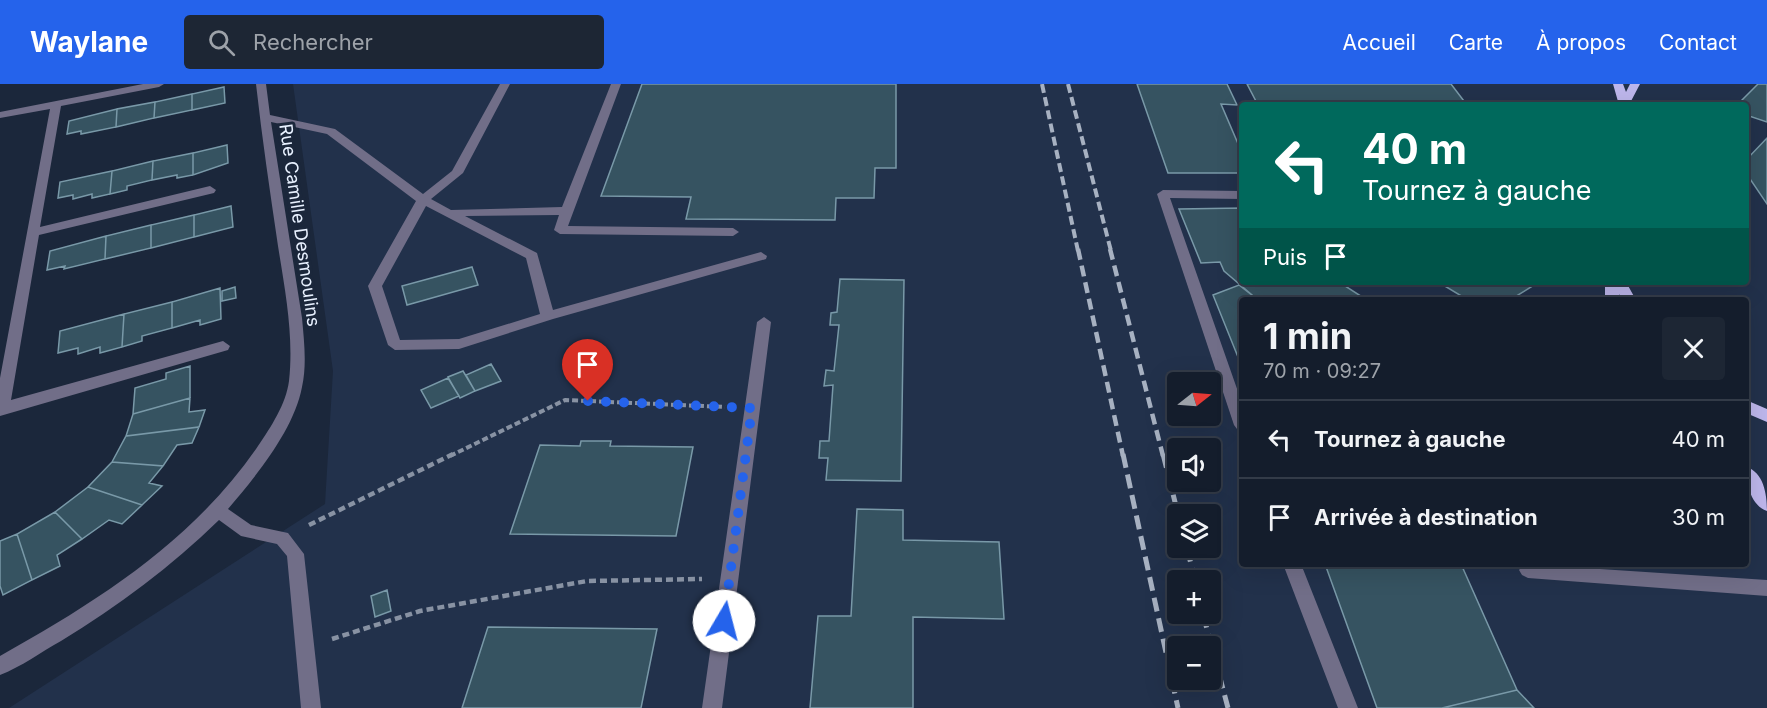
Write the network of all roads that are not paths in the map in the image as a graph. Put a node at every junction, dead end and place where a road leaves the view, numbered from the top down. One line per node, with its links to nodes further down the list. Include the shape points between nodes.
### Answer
1 (159, 84): 9 (street)
2 (261, 84): 11 (street, Rue Camille Desmoulins)
3 (505, 84): 14 (street, via 457,173)
4 (616, 84): 15 (street)
5 (1618, 84): 7 (main road)
6 (1635, 84): 8 (main road)
7 (1623, 102)
8 (1626, 102)
9 (56, 104): 10 (street); 18 (street)
10 (0, 115)
11 (265, 117): 14 (street, via 331,131); 29 (street, Rue Camille Desmoulins, via 296,321 296,383 278,428 252,471)
12 (210, 190): 18 (street)
13 (1239, 195): 25 (street, via 1163,194)
14 (423, 200): 16 (street); 20 (street, via 375,286 395,345 459,344)
15 (567, 211): 16 (street); 17 (street, via 560,230)
16 (449, 213): 20 (street, via 532,256)
17 (733, 232)
18 (33, 233): 24 (street)
19 (761, 256): 20 (street)
20 (548, 316)
21 (765, 322): 35 (street)
22 (223, 346): 24 (street)
23 (1749, 407): 26 (main road)
24 (1, 409)
25 (1239, 416)
26 (1767, 416)
27 (1749, 477): 28 (main road)
28 (1767, 504)
29 (219, 511): 33 (street, Rue Camille Desmoulins, via 149,573 68,628); 34 (street, via 247,531 282,538 296,554)
30 (1293, 567): 36 (street)
31 (1528, 570): 32 (street)
32 (1767, 588)
33 (0, 666)
34 (311, 708)
35 (712, 708)
36 (1348, 708)

